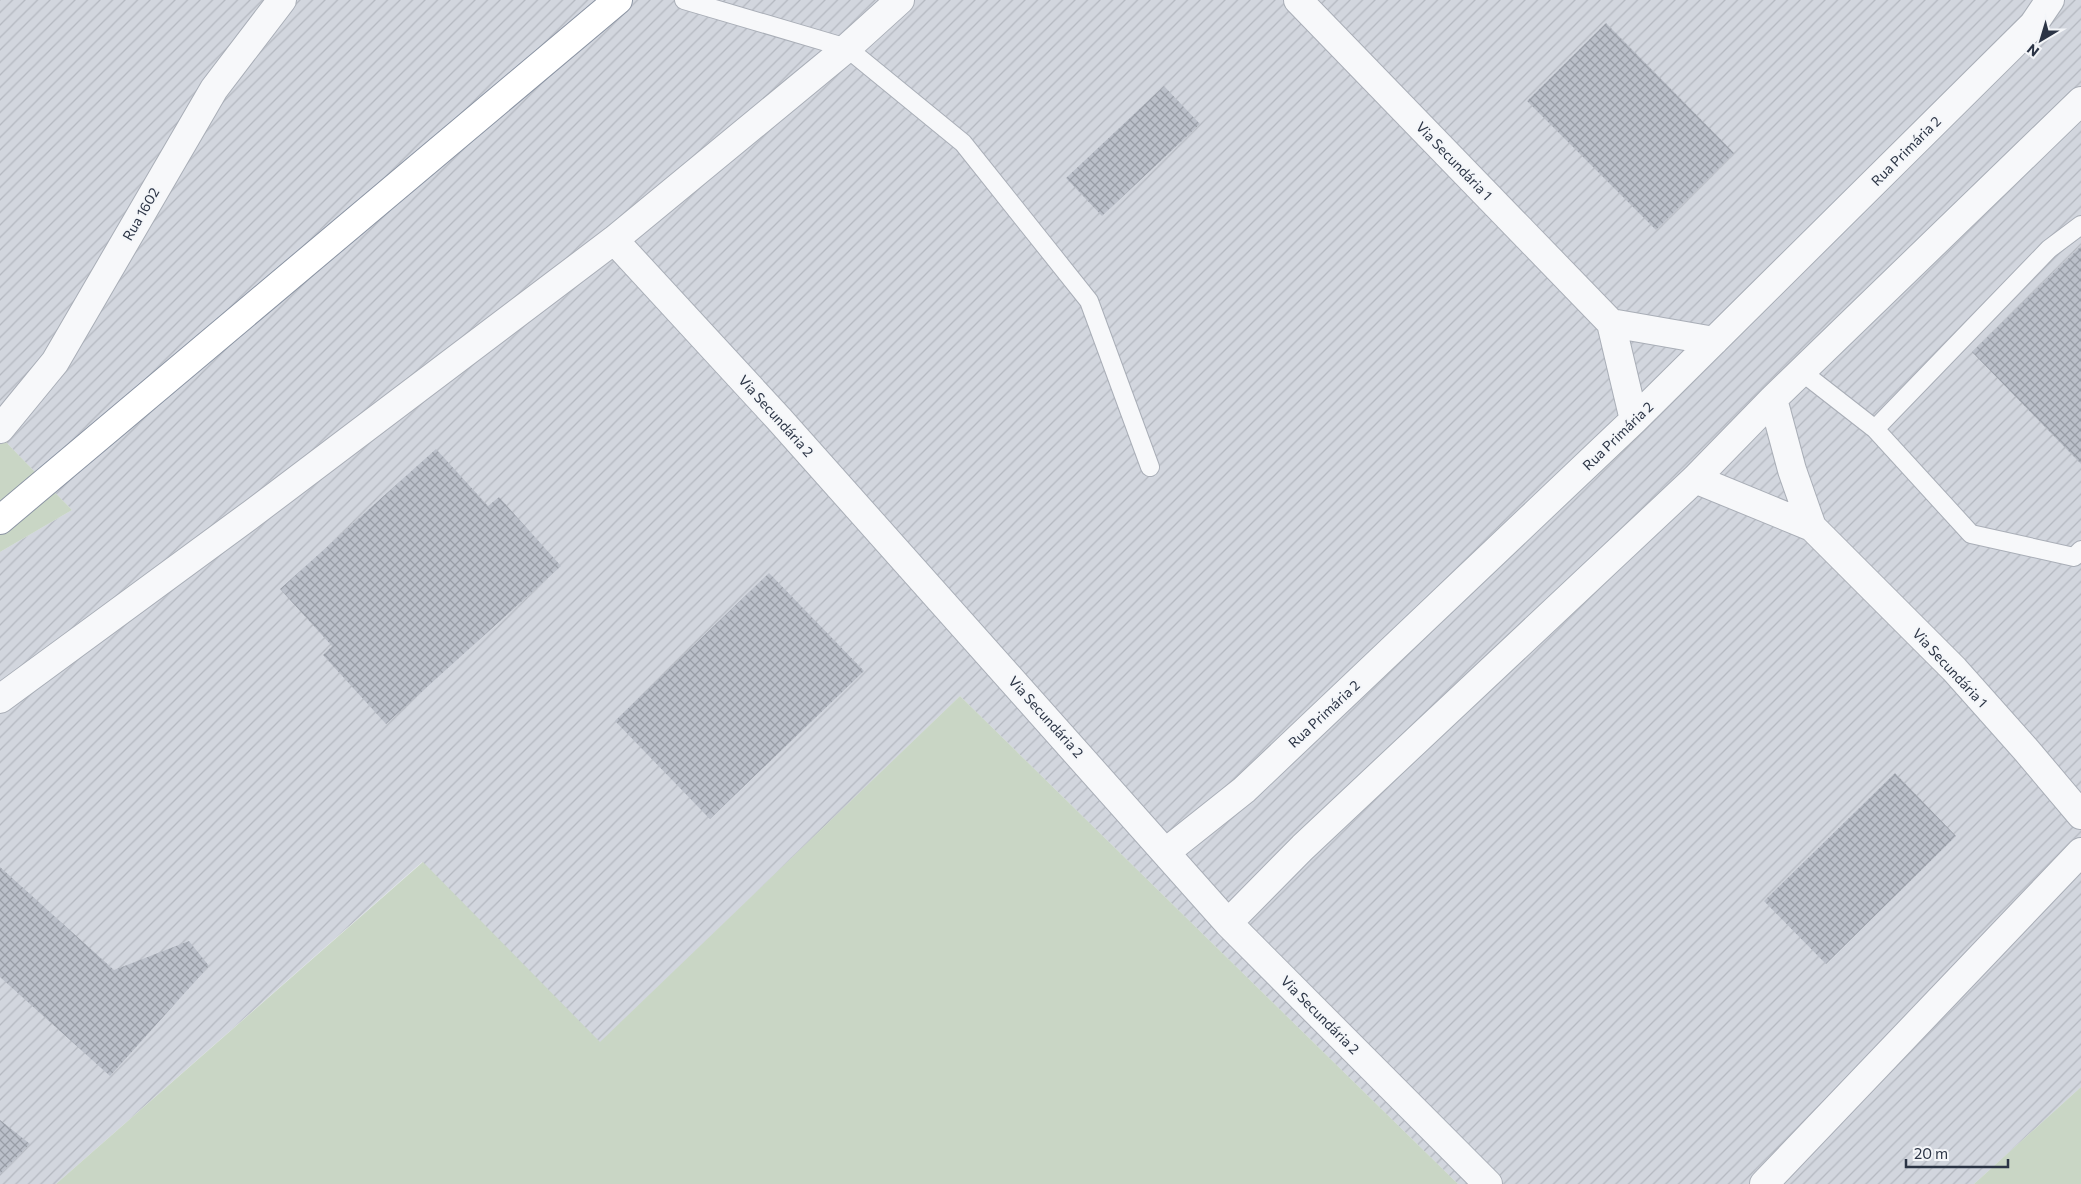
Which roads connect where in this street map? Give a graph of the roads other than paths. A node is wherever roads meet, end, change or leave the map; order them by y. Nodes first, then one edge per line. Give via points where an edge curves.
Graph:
1 (282, 0) edge
2 (618, 0) edge
3 (684, 0) edge
4 (900, 0) edge
5 (1298, 0) edge
6 (2050, 0) edge
7 (847, 48) junction
8 (2081, 101) edge
9 (2081, 224) edge
10 (614, 240) junction
11 (1611, 322) junction
12 (1714, 341) junction
13 (1802, 372) junction
14 (1773, 399) junction
15 (1634, 420) junction
16 (0, 429) edge
17 (1875, 429) junction
18 (1150, 467) dead end
19 (1696, 479) junction
20 (0, 520) edge
21 (1812, 527) junction
22 (2081, 550) edge
23 (0, 699) edge
24 (2081, 816) edge
25 (1166, 852) junction
26 (2081, 852) edge
27 (1228, 923) junction
28 (1488, 1184) edge
29 (1764, 1184) edge

1 - 16 street, Rua 1602 via 214,88 55,362
2 - 20 highway
3 - 7 lane
4 - 7 street
5 - 11 street, Via Secundária 1
6 - 12 street, Rua Primária 2 via 2033,25
7 - 10 street
7 - 18 lane via 963,143 1088,301
8 - 13 street
9 - 17 lane via 2049,249
10 - 23 street
10 - 25 street, Via Secundária 2 via 779,419
11 - 12 street
11 - 15 street
12 - 15 street, Rua Primária 2
13 - 14 street
13 - 17 lane
14 - 19 street
14 - 21 street via 1792,470
15 - 25 street, Rua Primária 2 via 1244,790
17 - 22 lane via 1971,534 2074,557
19 - 21 street
19 - 27 street via 1303,847
21 - 24 street, Via Secundária 1 via 1954,669
25 - 27 street, Via Secundária 2
26 - 29 street
27 - 28 street, Via Secundária 2

